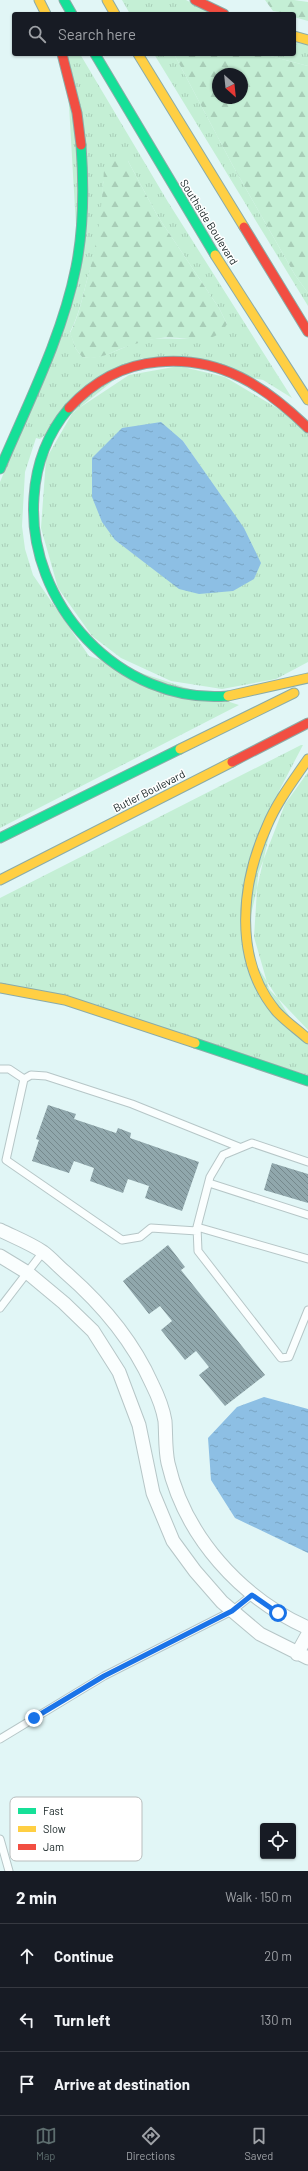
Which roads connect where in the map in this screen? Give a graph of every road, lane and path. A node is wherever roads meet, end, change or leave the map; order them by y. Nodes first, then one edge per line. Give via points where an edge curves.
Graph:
1 (39, 0) edge
2 (64, 0) edge
3 (107, 0) edge
4 (195, 0) edge
5 (45, 12) edge
6 (71, 12) edge
7 (114, 12) edge
8 (220, 12) edge
9 (296, 37) edge
10 (308, 40) edge
11 (63, 56) edge
12 (96, 56) edge
13 (139, 56) edge
14 (308, 332) edge
15 (308, 400) edge
16 (308, 428) edge
17 (0, 469) edge
18 (308, 678) edge
19 (308, 686) edge
20 (308, 723) edge
21 (308, 759) edge
22 (0, 838) edge
23 (0, 880) edge
24 (0, 988) edge
25 (308, 1039) edge
26 (0, 1069) edge
27 (24, 1079) junction
28 (308, 1080) edge
29 (239, 1147) junction
30 (3, 1160) edge
31 (308, 1162) edge
32 (209, 1183) junction
33 (308, 1216) edge
34 (197, 1229) junction
35 (0, 1230) edge
36 (43, 1252) junction
37 (0, 1256) edge
38 (308, 1259) edge
39 (28, 1273) junction
40 (0, 1308) edge
41 (308, 1310) edge
42 (252, 1595) junction
43 (232, 1611) junction
44 (308, 1628) edge
45 (308, 1634) edge
46 (302, 1656) edge
47 (0, 1738) edge
48 (0, 1838) edge
49 (9, 1871) edge

1 - 5 highway
2 - 6 highway
3 - 7 highway
4 - 8 highway
9 - 10 highway
11 - 17 highway via 74,97 81,145 81,234 74,276 62,319
12 - 15 highway, Southside Boulevard via 199,230
13 - 14 highway
16 - 18 highway via 295,414 260,387 223,370 179,360 163,360 120,370 94,385 63,414 46,440 36,472 32,507 35,542 52,594 85,640 117,666 162,687 214,696 242,695
19 - 22 highway
20 - 23 highway, Butler Boulevard
21 - 25 highway via 285,790 265,828 248,882 244,920 250,959 264,993 284,1020
24 - 28 highway via 65,1000
26 - 27 lane via 9,1069
27 - 29 lane via 31,1075 46,1076 132,1104
27 - 30 lane
29 - 31 lane via 252,1143
29 - 32 lane via 222,1155
30 - 34 lane via 122,1240 140,1237 151,1228
32 - 33 lane
32 - 34 lane
34 - 38 lane
34 - 41 lane via 198,1251 281,1358 289,1357
35 - 36 street
36 - 39 lane
36 - 42 street via 84,1289 124,1332 152,1383 164,1419 168,1463 194,1527 220,1564
37 - 39 street
39 - 40 lane
39 - 43 street via 93,1331 119,1372 139,1425 153,1493 173,1541 195,1571
42 - 43 lane
42 - 44 street via 285,1618
43 - 46 street via 260,1634
43 - 47 lane via 104,1676
45 - 46 street
48 - 49 lane

